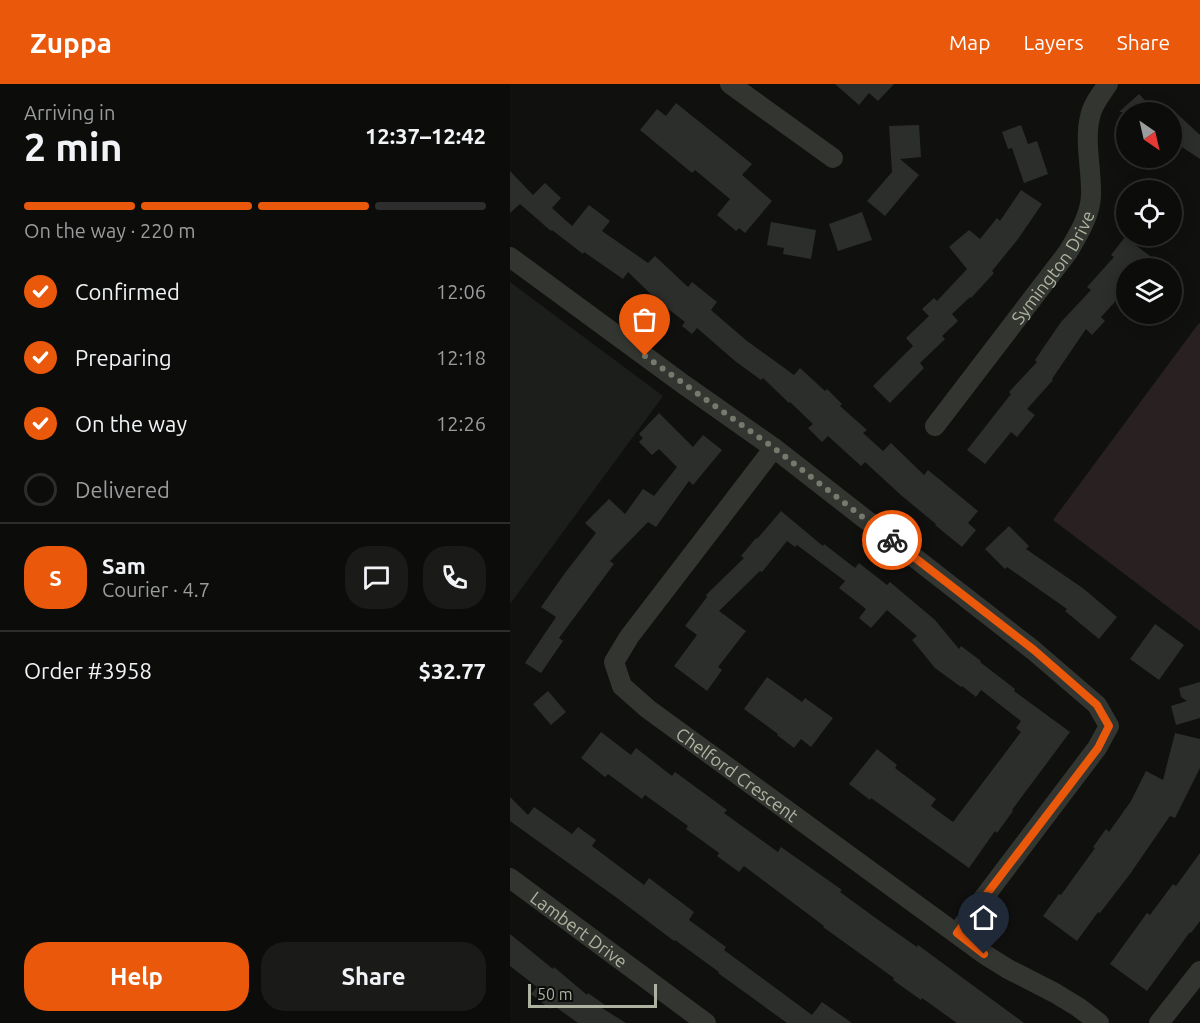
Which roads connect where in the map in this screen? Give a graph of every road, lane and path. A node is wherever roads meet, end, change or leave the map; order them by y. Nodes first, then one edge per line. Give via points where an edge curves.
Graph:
1 (730, 84) edge
2 (1108, 84) edge
3 (833, 158) dead end
4 (510, 257) edge
5 (935, 426) dead end
6 (774, 448) junction
7 (510, 878) edge
8 (957, 933) junction
9 (1200, 971) edge
10 (706, 1023) edge
11 (1099, 1023) edge
12 (1159, 1023) edge

1 - 3 street
2 - 5 street, Symington Drive via 1090,116 1091,198 1083,225 1068,252
4 - 6 street
6 - 8 street via 1034,650 1097,705 1109,726 1098,748
6 - 8 street, Chelford Crescent via 629,637 614,662 622,686 648,709
7 - 10 street, Lambert Drive
8 - 11 street, Chelford Crescent via 1008,969 1055,993
9 - 12 street

